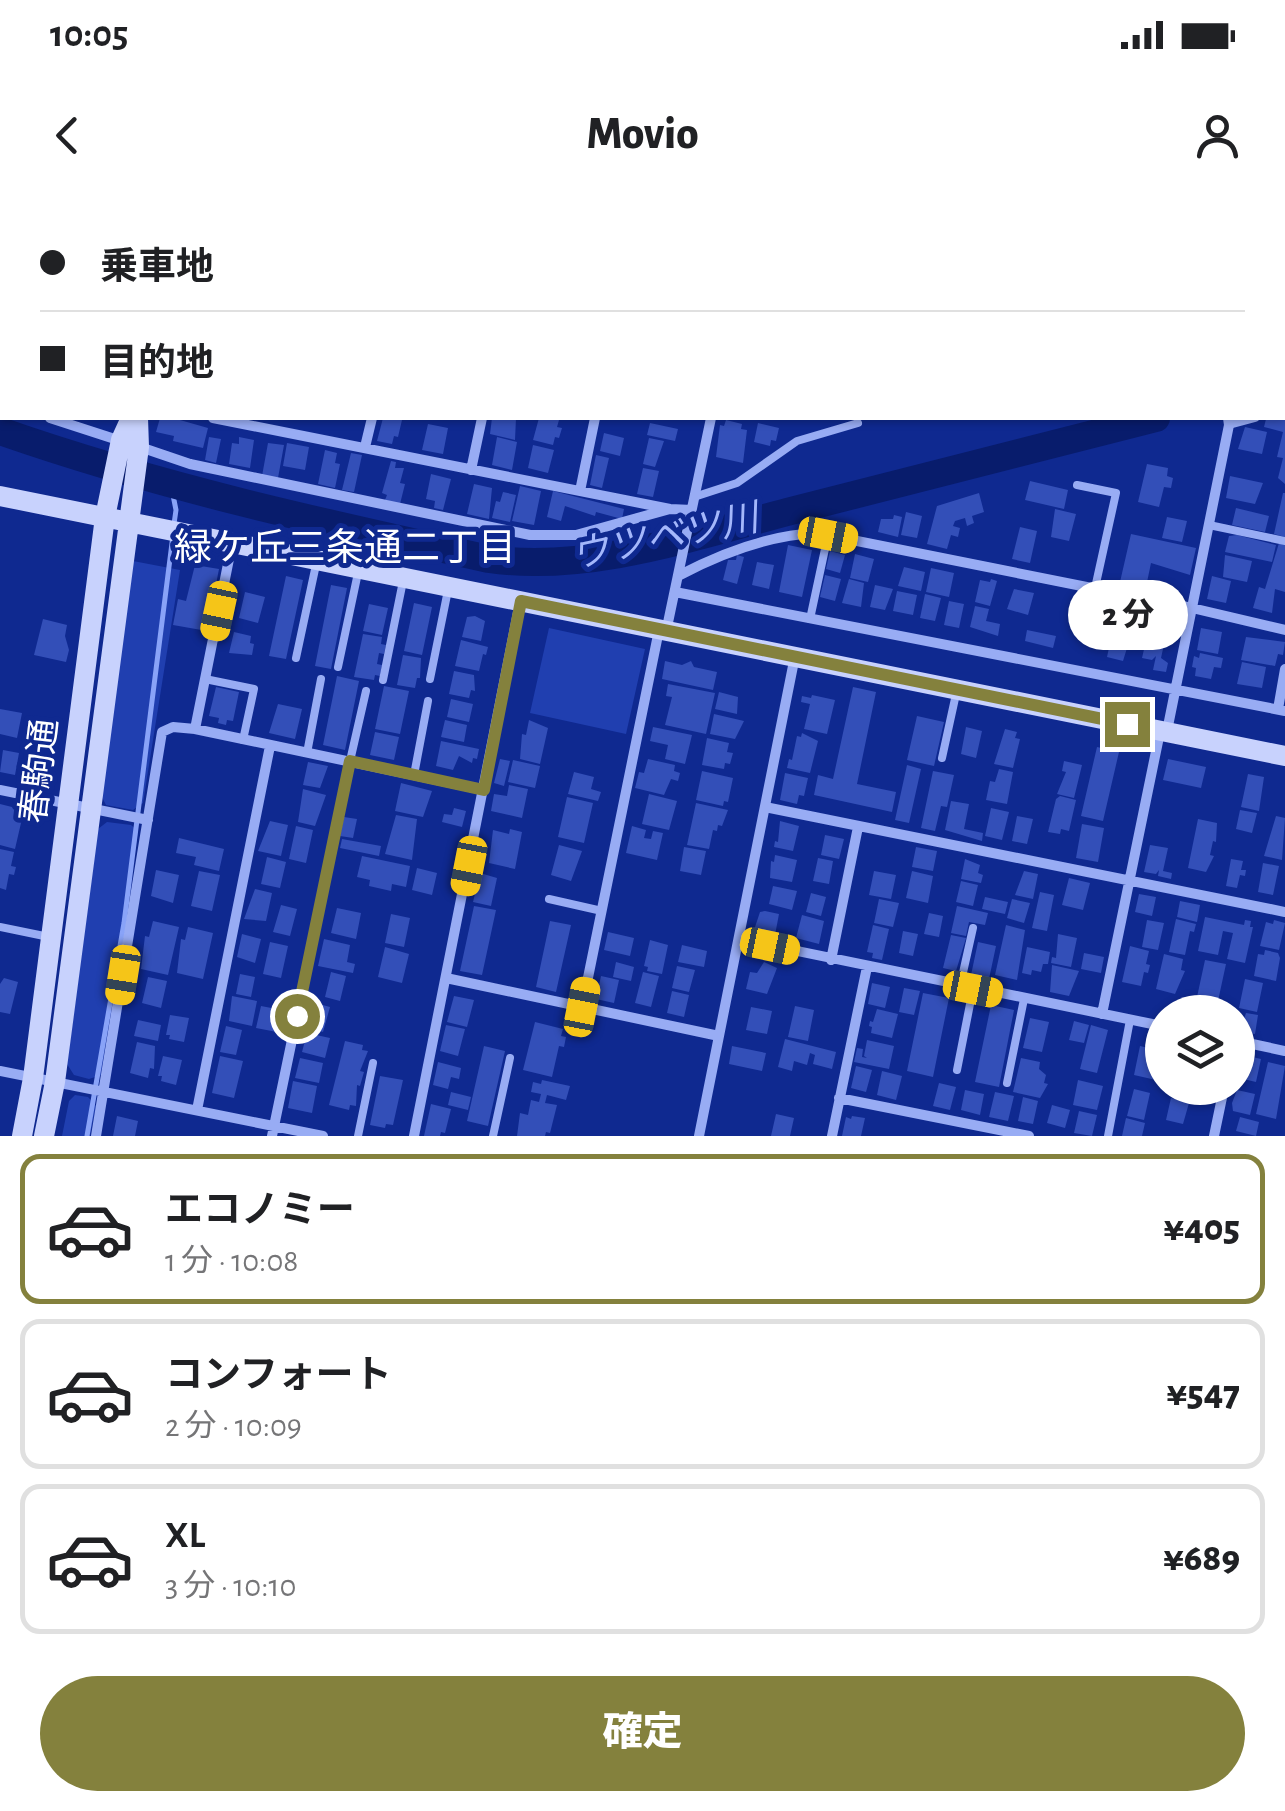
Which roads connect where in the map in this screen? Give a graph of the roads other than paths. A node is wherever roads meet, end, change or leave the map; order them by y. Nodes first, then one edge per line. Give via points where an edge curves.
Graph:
1 (55, 420) edge
2 (135, 420) edge
3 (372, 420) edge
4 (482, 420) edge
5 (595, 420) edge
6 (711, 420) edge
7 (1228, 420) edge
8 (261, 422) edge
9 (858, 423) dead end
10 (366, 446) junction
11 (129, 450) junction
12 (470, 470) junction
13 (1077, 485) dead end
14 (580, 491) junction
15 (0, 496) edge
16 (694, 497) junction
17 (118, 509) junction
18 (670, 509) junction
19 (691, 514) junction
20 (1208, 525) junction
21 (828, 535) junction
22 (1285, 542) edge
23 (232, 543) junction
24 (317, 560) junction
25 (359, 568) junction
26 (680, 575) junction
27 (404, 578) junction
28 (449, 587) junction
29 (1096, 588) junction
30 (676, 592) junction
31 (521, 601) junction
32 (1192, 608) junction
33 (810, 618) junction
34 (1285, 630) edge
35 (663, 631) junction
36 (795, 656) junction
37 (296, 658) dead end
38 (338, 667) dead end
39 (1285, 669) edge
40 (205, 679) junction
41 (321, 679) dead end
42 (430, 679) dead end
43 (383, 680) dead end
44 (957, 689) junction
45 (1175, 690) junction
46 (366, 691) dead end
47 (428, 701) dead end
48 (1281, 710) edge
49 (195, 729) junction
50 (1164, 731) junction
51 (244, 740) junction
52 (270, 746) junction
53 (307, 753) junction
54 (1285, 756) edge
55 (942, 758) dead end
56 (350, 761) junction
57 (414, 775) junction
58 (0, 790) edge
59 (484, 790) junction
60 (79, 806) junction
61 (765, 807) junction
62 (148, 820) junction
63 (858, 827) junction
64 (1128, 881) junction
65 (548, 899) dead end
66 (602, 911) junction
67 (1285, 912) edge
68 (0, 927) edge
69 (973, 928) dead end
70 (51, 937) junction
71 (739, 939) junction
72 (831, 960) junction
73 (867, 968) junction
74 (446, 978) junction
75 (960, 986) junction
76 (973, 989) junction
77 (1024, 999) junction
78 (582, 1007) junction
79 (1102, 1014) junction
80 (1130, 1020) junction
81 (1145, 1023) edge
82 (720, 1036) junction
83 (1255, 1045) edge
84 (1285, 1052) edge
85 (510, 1058) dead end
86 (373, 1064) dead end
87 (957, 1070) dead end
88 (0, 1071) edge
89 (44, 1080) junction
90 (1007, 1083) dead end
91 (104, 1091) junction
92 (839, 1098) junction
93 (1220, 1105) edge
94 (197, 1110) junction
95 (966, 1130) edge
96 (273, 1131) edge
97 (22, 1136) edge
98 (44, 1136) edge
99 (96, 1136) edge
100 (323, 1136) edge
101 (358, 1136) edge
102 (414, 1136) edge
103 (493, 1136) edge
104 (700, 1136) edge
105 (832, 1136) edge
106 (1029, 1136) edge
107 (1108, 1136) edge
108 (1214, 1136) edge

1 - 11 street
2 - 11 street, 春駒通
3 - 10 street
4 - 12 street
5 - 14 street
6 - 16 street
7 - 20 street
8 - 10 street
9 - 16 lane via 797,441 737,484
10 - 12 street
11 - 17 street, 春駒通
11 - 18 street via 530,534 576,535
12 - 14 street
13 - 29 lane via 1116,494
14 - 18 street
15 - 17 street
16 - 19 street
17 - 23 street
17 - 60 street, 春駒通
18 - 19 street
19 - 26 street
20 - 22 lane
20 - 32 street
21 - 26 street via 796,534 720,554
21 - 29 street
21 - 33 lane
23 - 24 street
23 - 40 street
24 - 25 street
24 - 37 lane
25 - 27 street
25 - 38 lane
26 - 30 street
27 - 28 street
27 - 43 lane
28 - 31 street
28 - 42 lane
29 - 32 street
30 - 33 street
30 - 35 street
31 - 35 street
31 - 59 street
32 - 34 street
32 - 45 street
33 - 45 street
35 - 36 street
35 - 66 street
36 - 44 street
36 - 61 street
39 - 48 street
40 - 49 street
40 - 51 lane via 254,690
41 - 53 lane
44 - 50 street
44 - 55 lane
45 - 48 street
45 - 50 street
46 - 56 lane
47 - 57 lane
49 - 51 street
49 - 62 street via 162,732
50 - 54 street
50 - 64 street
51 - 52 street
52 - 53 street
52 - 94 street
53 - 56 street
56 - 57 street
56 - 96 street
57 - 59 street
58 - 60 street
59 - 74 street
60 - 62 street
60 - 70 street, 春駒通
60 - 89 street, 春駒通
61 - 63 street
61 - 71 street
62 - 91 street
63 - 64 street
63 - 72 street
64 - 67 street
64 - 79 street
65 - 66 lane
66 - 78 street
68 - 70 lane
69 - 75 lane
70 - 89 street, 春駒通
71 - 72 street
71 - 82 street
72 - 73 street
73 - 75 street
73 - 92 street
74 - 78 street
74 - 102 street
75 - 76 street
76 - 77 street
76 - 87 lane
77 - 79 street
77 - 90 lane
78 - 82 street
79 - 80 street
80 - 81 street
80 - 107 lane
82 - 104 street
83 - 84 street
85 - 103 lane
86 - 101 lane
88 - 89 street
89 - 91 street
89 - 97 street, 春駒通
89 - 98 street, 春駒通
91 - 94 street
91 - 99 street
92 - 95 street
92 - 105 street
93 - 108 street
94 - 96 street
95 - 106 street
96 - 100 street

